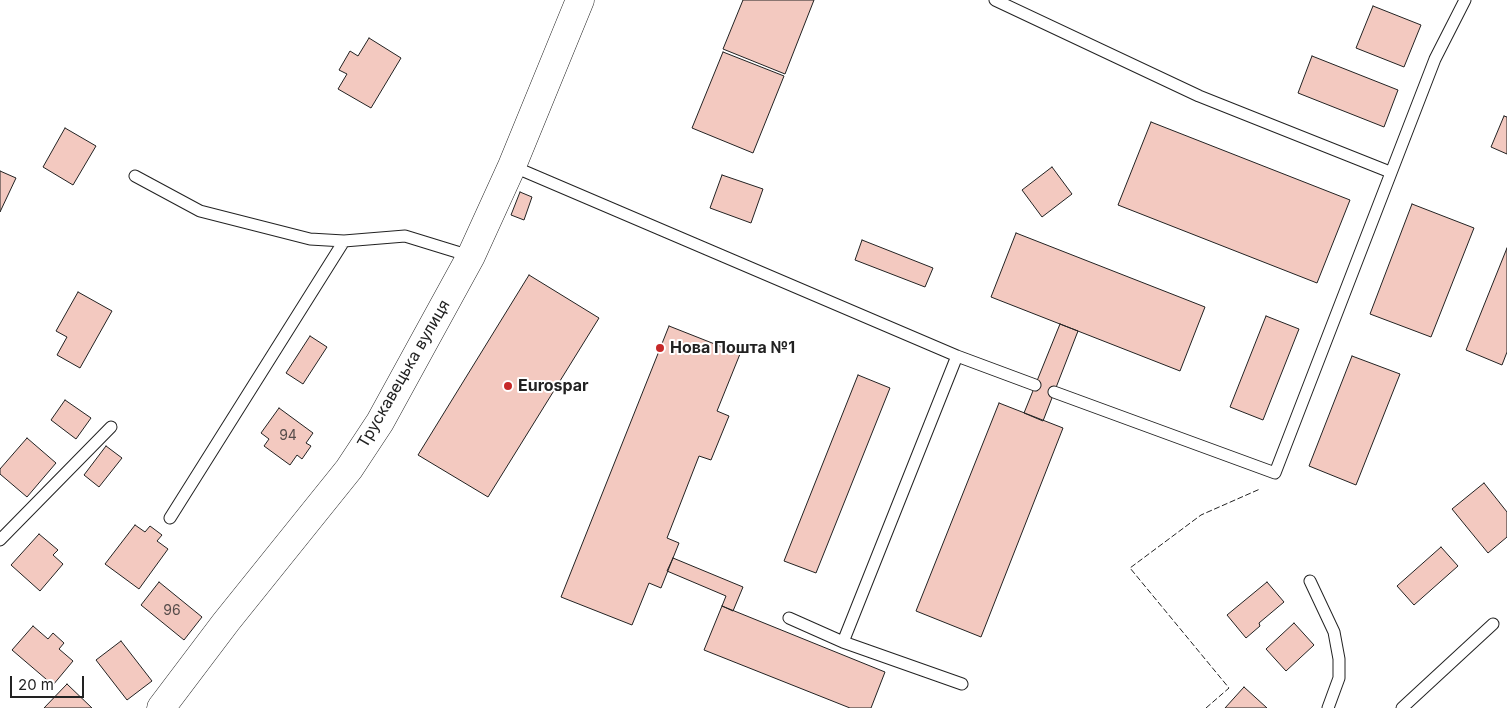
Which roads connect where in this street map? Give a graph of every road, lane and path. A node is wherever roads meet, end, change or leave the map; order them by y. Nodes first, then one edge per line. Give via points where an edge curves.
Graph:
1 (580, 0) edge
2 (995, 0) edge
3 (1465, 0) edge
4 (512, 166) junction
5 (1390, 172) junction
6 (136, 176) dead end
7 (344, 241) junction
8 (471, 256) junction
9 (957, 356) junction
10 (1035, 385) dead end
11 (1054, 392) dead end
12 (111, 427) dead end
13 (170, 518) dead end
14 (0, 540) edge
15 (1310, 581) dead end
16 (789, 618) dead end
17 (1493, 624) dead end
18 (843, 642) junction
19 (962, 684) dead end
20 (161, 708) edge
21 (1328, 708) edge
22 (1402, 708) edge

1 - 4 main road, Трускавецька вулиця
2 - 5 lane via 1199,96
3 - 5 lane via 1435,60
4 - 8 main road, Трускавецька вулиця
4 - 9 lane
5 - 11 lane via 1275,472
6 - 7 lane via 200,211 310,239
7 - 8 lane via 405,236
7 - 13 lane
8 - 20 main road, Трускавецька вулиця via 380,422 349,469
9 - 10 lane
9 - 18 lane
12 - 14 lane
15 - 21 lane via 1334,632 1339,659 1339,678
16 - 18 lane
17 - 22 lane
18 - 19 lane

